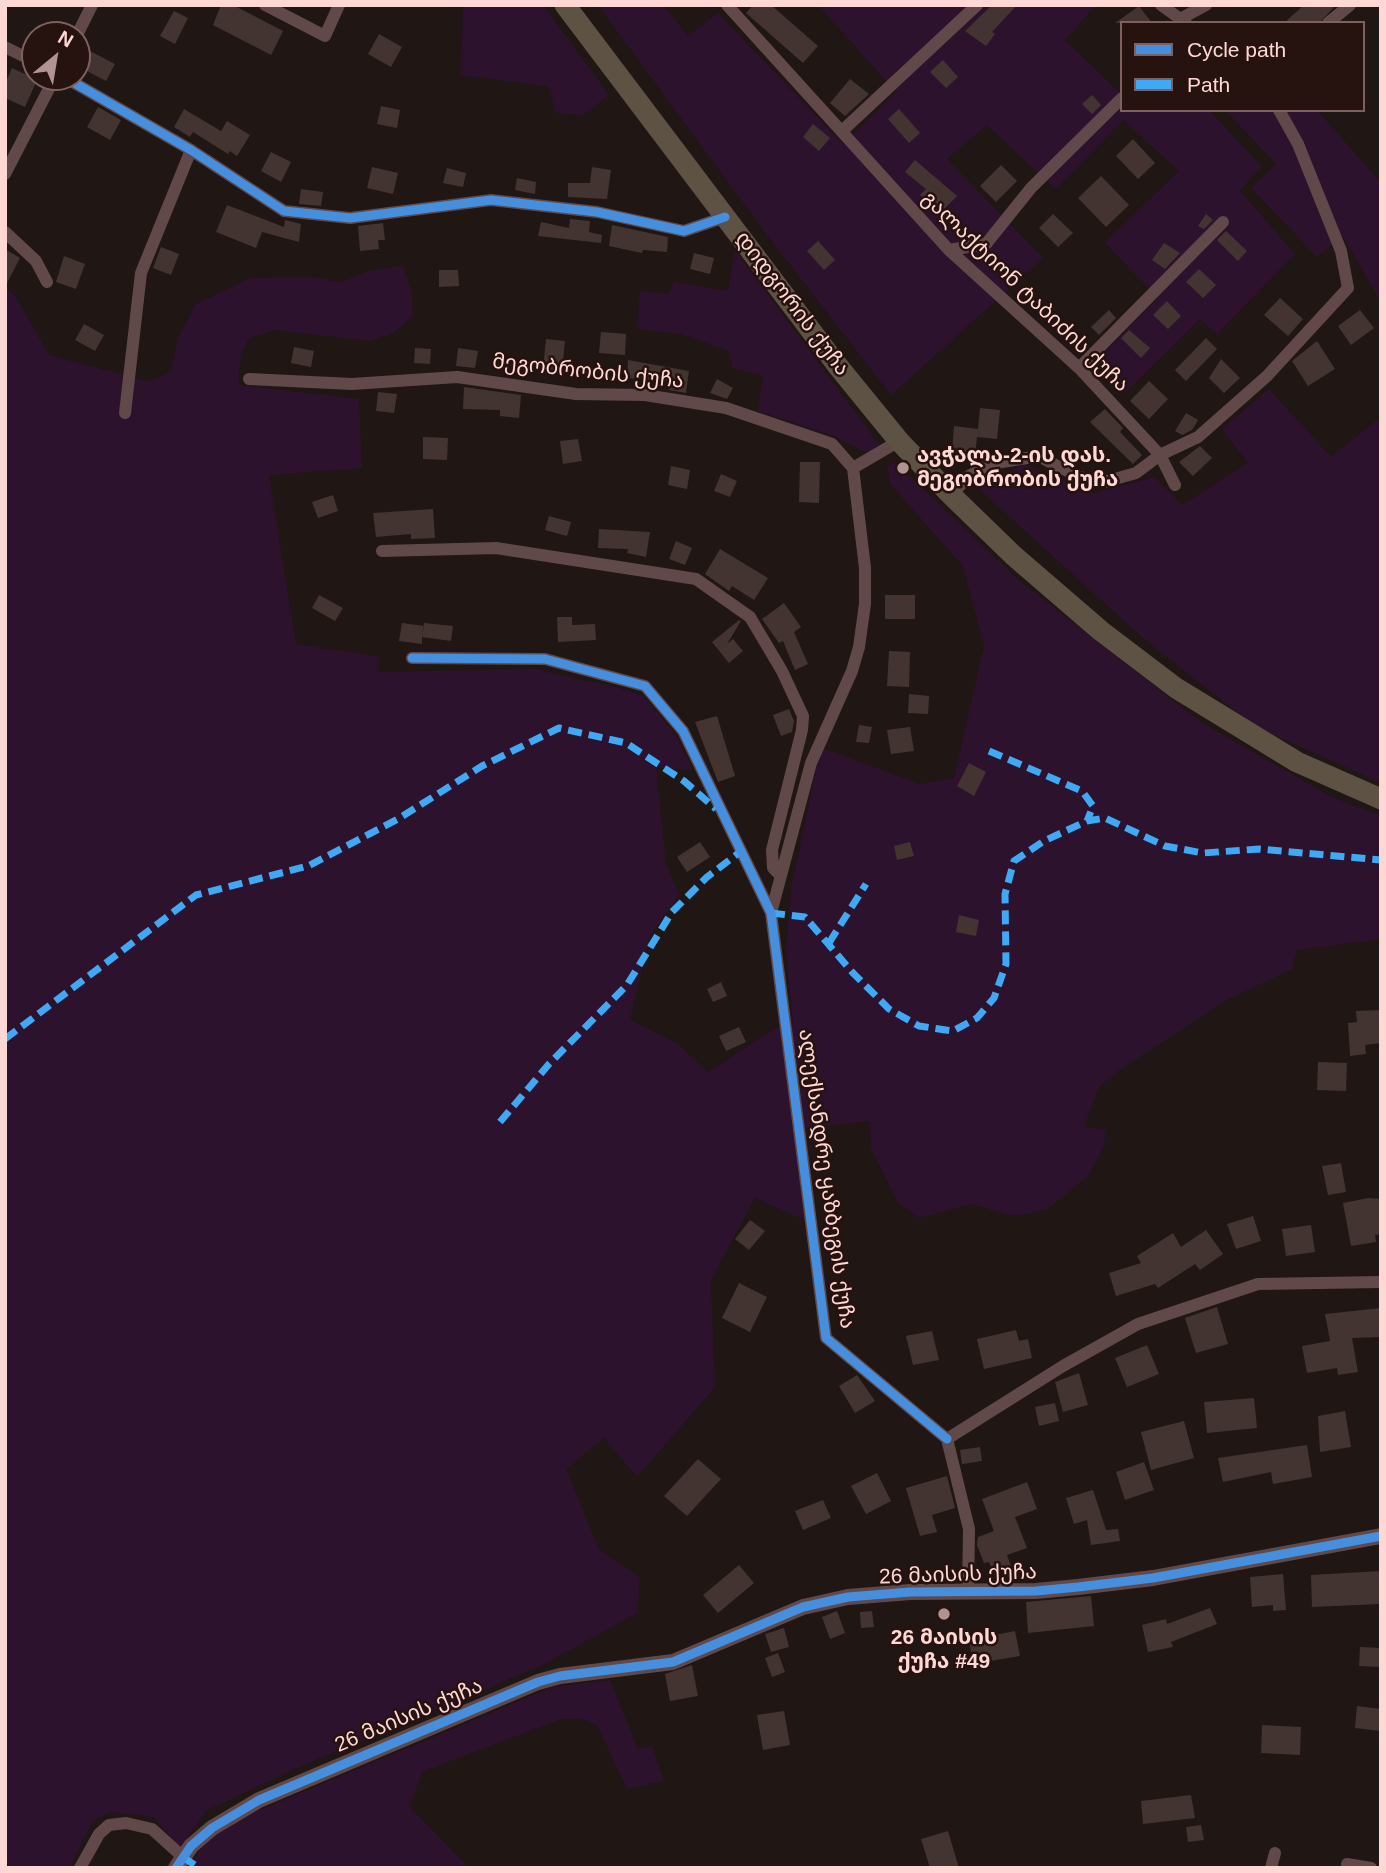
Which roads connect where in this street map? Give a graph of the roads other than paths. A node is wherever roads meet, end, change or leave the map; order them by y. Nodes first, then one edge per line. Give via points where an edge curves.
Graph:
1 (92, 5) edge
2 (265, 5) edge
3 (340, 5) edge
4 (565, 5) edge
5 (727, 5) edge
6 (977, 5) edge
7 (1161, 5) edge
8 (1206, 5) edge
9 (1350, 5) edge
10 (84, 21) edge
11 (1183, 21) edge
12 (1330, 21) edge
13 (5, 47) edge
14 (21, 55) edge
15 (48, 91) edge
16 (88, 91) edge
17 (1120, 100) edge
18 (1280, 112) edge
19 (842, 131) junction
20 (191, 150) junction
21 (5, 173) edge
22 (725, 217) junction
23 (1223, 222) dead end
24 (5, 232) edge
25 (948, 250) junction
26 (47, 282) dead end
27 (1079, 368) junction
28 (249, 379) dead end
29 (125, 413) dead end
30 (899, 441) junction
31 (1160, 455) junction
32 (853, 468) junction
33 (1175, 485) dead end
34 (951, 495) junction
35 (382, 551) dead end
36 (412, 659) dead end
37 (1381, 799) edge
38 (781, 876) junction
39 (771, 913) junction
40 (1381, 1282) edge
41 (947, 1439) junction
42 (1381, 1536) edge
43 (968, 1592) junction
44 (1275, 1853) dead end
45 (180, 1862) edge
46 (1347, 1864) dead end
47 (80, 1868) edge
48 (1271, 1868) edge
49 (1371, 1868) edge

1 - 10 street
2 - 3 street via 325,36
4 - 22 highway, დიდგორის ქუჩა
5 - 19 street, გალაქტიონ ტაბიძის ქუჩა
6 - 19 street
7 - 11 street
8 - 11 street
9 - 12 street
13 - 14 street
15 - 21 street
16 - 20 street
17 - 25 street via 1031,188 986,244
18 - 31 street via 1298,144 1340,251 1348,288 1267,376 1198,437
19 - 25 street, გალაქტიონ ტაბიძის ქუჩა
20 - 22 street via 284,211 350,218 491,200 597,212 684,231
20 - 29 street via 141,273
22 - 30 highway, დიდგორის ქუჩა
23 - 27 street
24 - 26 street via 36,261
25 - 27 street, გალაქტიონ ტაბიძის ქუჩა
27 - 31 street, გალაქტიონ ტაბიძის ქუჩა
28 - 32 street, მეგობრობის ქუჩა via 352,384 457,377 576,394 645,395 726,408 832,444
30 - 32 street
30 - 34 highway, დიდგორის ქუჩა
31 - 33 street, გალაქტიონ ტაბიძის ქუჩა
31 - 34 street via 1136,473 1104,482 1079,477 1042,458 990,464 969,476
32 - 38 street via 865,568 859,647 811,762
34 - 37 highway, დიდგორის ქუჩა via 1101,631 1177,688 1297,761
35 - 38 street via 496,548 696,579 750,617 803,716 772,850 773,869
36 - 39 street via 545,659 645,686 682,731
38 - 39 street
39 - 41 street, ალექსანდრე ყაზბეგის ქუჩა via 826,1338
40 - 41 street via 1258,1284 1138,1324
41 - 43 street via 969,1529
42 - 43 street, 26 მაისის ქუჩა via 1153,1578 1036,1591
43 - 45 street, 26 მაისის ქუჩა via 910,1592 826,1601 680,1660 538,1682 259,1800 212,1828
44 - 48 street
45 - 47 street via 152,1829 117,1824 99,1834
46 - 49 street

